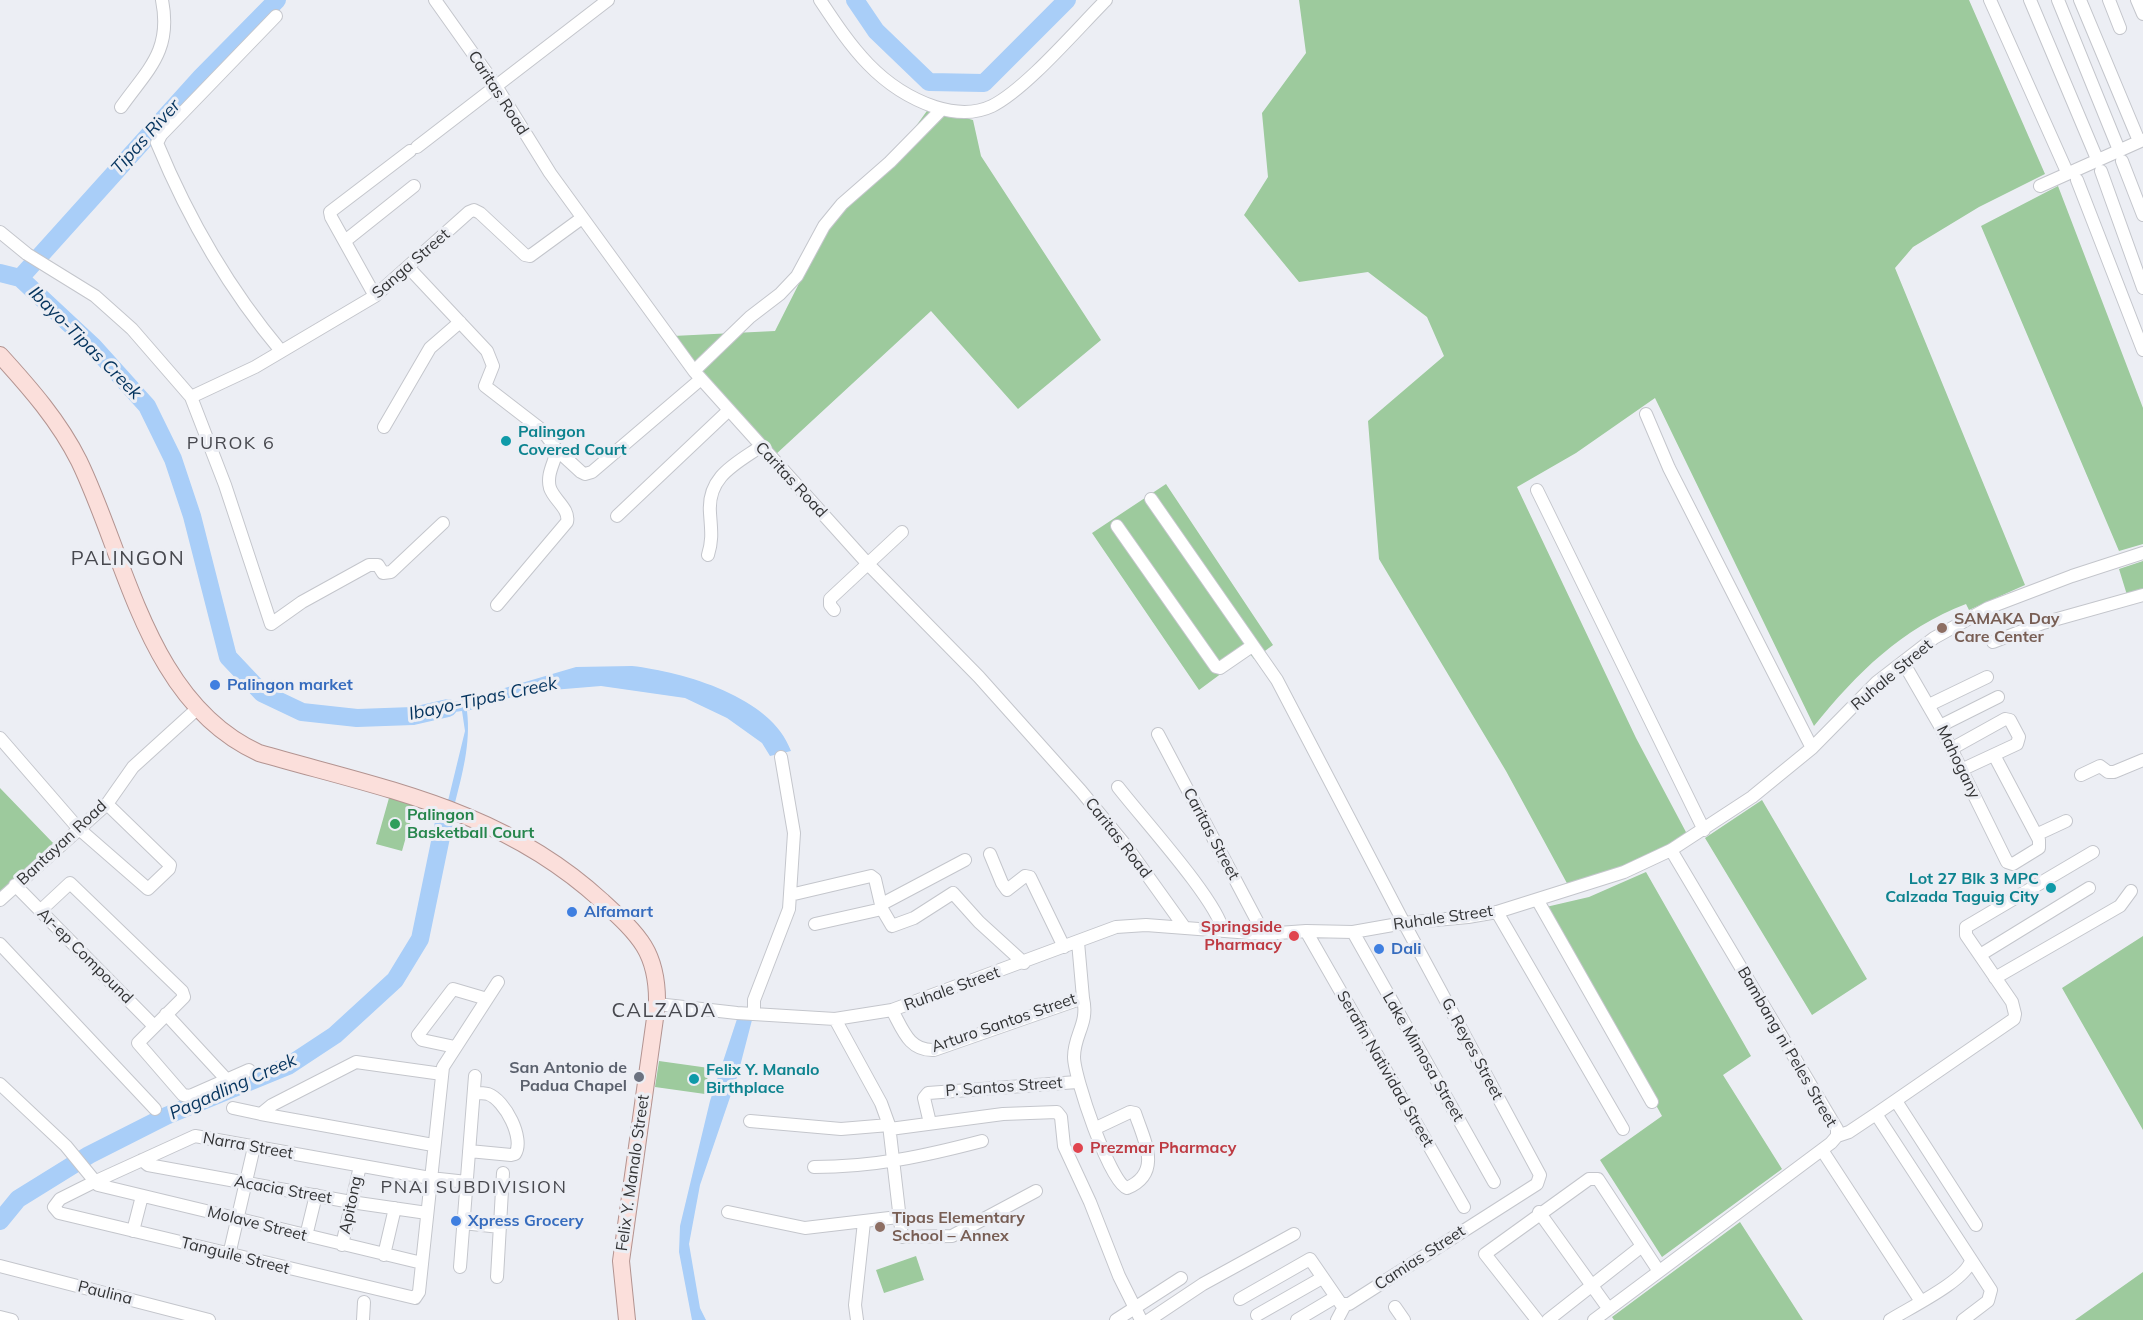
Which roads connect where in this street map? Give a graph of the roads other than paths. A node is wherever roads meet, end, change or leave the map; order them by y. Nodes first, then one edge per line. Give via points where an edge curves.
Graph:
1 (162, 0) edge
2 (435, 0) edge
3 (608, 0) edge
4 (820, 0) edge
5 (1106, 0) edge
6 (1990, 0) edge
7 (2030, 0) edge
8 (2058, 0) edge
9 (2080, 0) edge
10 (2109, 0) edge
11 (2137, 0) edge
12 (2143, 14) edge
13 (276, 16) dead end
14 (2120, 28) dead end
15 (496, 86) junction
16 (121, 107) dead end
17 (942, 109) junction
18 (2141, 141) edge
19 (2121, 155) junction
20 (2099, 165) junction
21 (2072, 176) junction
22 (414, 186) dead end
23 (2040, 186) dead end
24 (2143, 215) edge
25 (582, 218) junction
26 (0, 232) edge
27 (345, 241) junction
28 (409, 268) junction
29 (2143, 288) edge
30 (375, 296) junction
31 (460, 322) junction
32 (2143, 350) edge
33 (281, 351) junction
34 (0, 355) edge
35 (698, 375) junction
36 (191, 397) junction
37 (728, 411) junction
38 (1646, 414) dead end
39 (384, 427) dead end
40 (760, 447) junction
41 (557, 450) junction
42 (1537, 490) dead end
43 (1151, 499) dead end
44 (617, 516) dead end
45 (443, 523) dead end
46 (1117, 526) dead end
47 (902, 532) dead end
48 (2143, 553) edge
49 (708, 555) dead end
50 (867, 563) junction
51 (2143, 595) edge
52 (497, 605) dead end
53 (834, 610) dead end
54 (1993, 642) dead end
55 (1252, 646) junction
56 (1903, 662) junction
57 (1987, 677) dead end
58 (1998, 697) dead end
59 (1929, 705) junction
60 (198, 708) junction
61 (1940, 726) junction
62 (1158, 734) dead end
63 (0, 738) edge
64 (1812, 748) junction
65 (1951, 749) junction
66 (1995, 755) junction
67 (781, 757) dead end
68 (2143, 760) edge
69 (1961, 770) junction
70 (2081, 775) dead end
71 (1118, 787) dead end
72 (107, 804) junction
73 (2066, 821) dead end
74 (78, 828) junction
75 (1704, 830) junction
76 (2038, 834) junction
77 (1671, 850) junction
78 (2092, 852) dead end
79 (990, 854) dead end
80 (965, 860) dead end
81 (15, 885) junction
82 (2089, 888) dead end
83 (2131, 891) dead end
84 (790, 895) junction
85 (0, 900) edge
86 (1538, 901) junction
87 (882, 906) junction
88 (40, 911) junction
89 (1497, 912) junction
90 (1404, 923) junction
91 (815, 924) dead end
92 (1185, 928) junction
93 (1223, 931) junction
94 (1306, 931) junction
95 (1353, 932) junction
96 (1264, 934) junction
97 (1078, 942) junction
98 (0, 944) edge
99 (1064, 947) junction
100 (1980, 955) junction
101 (1024, 963) junction
102 (1995, 978) junction
103 (498, 982) dead end
104 (1083, 998) junction
105 (487, 999) junction
106 (657, 1004) junction
107 (892, 1010) junction
108 (166, 1014) junction
109 (753, 1014) junction
110 (836, 1019) junction
111 (154, 1026) junction
112 (455, 1047) junction
113 (249, 1070) dead end
114 (442, 1074) junction
115 (476, 1076) dead end
116 (227, 1080) junction
117 (1077, 1082) junction
118 (0, 1084) edge
119 (474, 1093) junction
120 (1896, 1101) junction
121 (1652, 1102) dead end
122 (233, 1108) dead end
123 (155, 1109) dead end
124 (261, 1114) junction
125 (1876, 1114) junction
126 (750, 1121) dead end
127 (930, 1123) junction
128 (889, 1127) junction
129 (1096, 1128) junction
130 (1623, 1129) dead end
131 (1837, 1136) junction
132 (982, 1141) dead end
133 (433, 1145) junction
134 (254, 1147) junction
135 (1822, 1150) junction
136 (469, 1151) junction
137 (142, 1160) junction
138 (893, 1161) junction
139 (360, 1166) junction
140 (814, 1167) dead end
141 (503, 1173) dead end
142 (1540, 1175) joint
143 (430, 1178) junction
144 (94, 1182) junction
145 (467, 1182) junction
146 (1494, 1182) dead end
147 (246, 1183) junction
148 (1036, 1191) dead end
149 (316, 1195) junction
150 (142, 1196) junction
151 (351, 1202) junction
152 (1464, 1207) dead end
153 (395, 1208) junction
154 (729, 1212) dead end
155 (1539, 1212) junction
156 (59, 1213) joint
157 (427, 1213) junction
158 (898, 1217) junction
159 (238, 1219) junction
160 (864, 1222) junction
161 (464, 1223) junction
162 (1976, 1225) dead end
163 (500, 1227) junction
164 (133, 1231) junction
165 (1294, 1234) dead end
166 (306, 1236) junction
167 (342, 1245) junction
168 (1642, 1246) junction
169 (229, 1255) junction
170 (384, 1255) junction
171 (1971, 1260) junction
172 (422, 1263) junction
173 (0, 1266) edge
174 (460, 1267) dead end
175 (1658, 1270) junction
176 (497, 1277) dead end
177 (1181, 1278) dead end
178 (1322, 1278) junction
179 (1592, 1285) junction
180 (1240, 1299) dead end
181 (1920, 1300) junction
182 (1340, 1301) junction
183 (364, 1302) dead end
184 (1395, 1307) dead end
185 (1608, 1308) junction
186 (1138, 1315) edge
187 (1257, 1315) dead end
188 (0, 1317) edge
189 (12, 1320) edge
190 (209, 1320) edge
191 (363, 1320) edge
192 (627, 1320) edge
193 (857, 1320) edge
194 (1116, 1320) edge
195 (1149, 1320) edge
196 (1297, 1320) edge
197 (1337, 1320) edge
198 (1404, 1320) edge
199 (1537, 1320) edge
200 (1548, 1320) edge
201 (1594, 1320) edge
202 (1890, 1320) edge
203 (1963, 1320) edge

1 - 16 street via 165,35 161,50
2 - 15 street, Caritas Road
3 - 15 street
4 - 17 street via 852,49 880,77 903,94
5 - 17 street via 1007,97 978,112
6 - 21 street
7 - 20 street
8 - 19 street
9 - 18 street
10 - 14 street
11 - 12 street
13 - 33 street via 160,135 157,143 196,226 231,287
15 - 25 street, Caritas Road
15 - 27 street via 330,212
17 - 35 street via 842,204 824,226 797,276 750,317
18 - 19 street
19 - 20 street
19 - 24 street
20 - 21 street
20 - 29 street
21 - 23 street
21 - 32 street
22 - 27 street
25 - 28 street, Sanga Street via 530,256 474,210
25 - 35 street, Caritas Road
26 - 36 street via 27,254 95,296 132,329
27 - 30 street
28 - 30 street, Sanga Street
28 - 31 street
30 - 33 street, Sanga Street
31 - 39 street via 430,348
31 - 41 street via 492,360 485,386 542,430
33 - 36 street, Sanga Street
34 - 60 main road, Felix Y. Manalo Street via 42,402 79,460 157,649 172,676
35 - 37 street, Caritas Road
35 - 41 street via 592,472 581,472
36 - 45 street via 272,624 302,602 369,565 378,565 383,573 391,572
37 - 40 street, Caritas Road
37 - 44 street
38 - 64 street via 1669,468
40 - 49 street via 718,478 709,503 713,540
40 - 50 street, Caritas Road
41 - 52 street via 549,481 554,496 567,512 567,522
42 - 75 street
43 - 55 street, G. Reyes Street
46 - 55 street via 1216,667
47 - 50 street
48 - 56 street, Ruhale Street via 1988,608 1942,633
50 - 53 street via 830,599
50 - 92 street, Caritas Road via 979,677 1081,791
51 - 54 street
55 - 90 street, G. Reyes Street via 1277,680
56 - 59 street, Mahogany
56 - 64 street, Ruhale Street via 1871,688
57 - 59 street
58 - 61 street
59 - 61 street, Mahogany
60 - 72 street, Bantayan Road via 133,767
60 - 106 main road, Felix Y. Manalo Street via 242,745 259,753 446,807 501,831 549,859 608,906 646,948 656,971
61 - 65 street, Mahogany
62 - 96 street, Caritas Street
63 - 74 street
64 - 75 street, Ruhale Street
65 - 66 street via 2008,718 2019,740
65 - 69 street, Mahogany
66 - 69 street
66 - 76 street
67 - 84 street via 794,833
68 - 70 street via 2114,772 2100,765
69 - 76 street, Mahogany via 2010,864 2039,848
71 - 93 street via 1207,900
72 - 74 street, Bantayan Road
72 - 74 street via 167,860 169,869 151,887 143,887
73 - 76 street
74 - 81 street, Bantayan Road
75 - 77 street, Ruhale Street
77 - 86 street, Ruhale Street via 1624,872
77 - 131 street, Bambang ni Peles Street via 1837,1129
78 - 100 street via 1966,927 1966,935
79 - 99 street via 1007,890 1029,877
80 - 87 street
81 - 85 street, Bantayan Road
81 - 88 street, Ar-ep Compound
82 - 100 street
83 - 102 street via 2120,906
84 - 87 street via 868,875 875,879
84 - 109 street via 789,909 754,1000
86 - 89 street, Ruhale Street
86 - 121 street
87 - 91 street
87 - 101 street via 889,924 896,926 953,893
88 - 108 street via 67,884 73,885 182,991 184,997
88 - 111 street, Ar-ep Compound
89 - 90 street, Ruhale Street
89 - 130 street
90 - 95 street, Ruhale Street
90 - 142 street, G. Reyes Street
92 - 93 street, Ruhale Street
92 - 97 street, Ruhale Street via 1116,927
93 - 96 street, Ruhale Street
94 - 95 street, Ruhale Street
94 - 96 street, Ruhale Street
94 - 152 street, Serafin Natividad Street
95 - 146 street, Lake Mimosa Street
97 - 99 street, Ruhale Street
97 - 104 street, Arturo Santos Street
98 - 123 street
99 - 101 street, Ruhale Street
100 - 102 street
101 - 107 street, Ruhale Street
102 - 120 street via 2015,1008 2014,1019
103 - 105 street
104 - 107 street, Arturo Santos Street via 923,1051 914,1046
104 - 117 street via 1086,1017 1074,1055
105 - 112 street
105 - 112 street via 453,989 418,1035 422,1040
106 - 109 street, Ruhale Street
106 - 192 main road, Felix Y. Manalo Street via 621,1261
107 - 110 street, Ruhale Street
108 - 111 street
108 - 116 street
109 - 110 street, Ruhale Street
110 - 128 street
111 - 116 street via 138,1043 183,1095 190,1096
112 - 114 street
113 - 116 street
114 - 124 street via 356,1062
114 - 133 street
115 - 119 street
117 - 127 street, P. Santos Street via 928,1093 924,1098
117 - 129 street
118 - 144 street
119 - 136 street
119 - 136 street via 494,1097 515,1124 518,1149 511,1155
120 - 125 street
120 - 162 street
122 - 124 street
124 - 133 street
125 - 131 street
125 - 171 street
126 - 128 street via 841,1129
127 - 128 street
127 - 186 street via 1003,1114 1059,1114 1064,1146
128 - 138 street
129 - 129 street via 1135,1113 1150,1162 1146,1173 1132,1186 1119,1184
131 - 135 street, Bambang ni Peles Street
132 - 138 street
133 - 143 street
134 - 137 street, Narra Street via 195,1136
134 - 139 street, Narra Street
134 - 147 street
135 - 175 street, Bambang ni Peles Street
135 - 181 street
136 - 145 street
137 - 144 street, Narra Street
137 - 147 street, Acacia Street via 148,1165
138 - 140 street
138 - 158 street
139 - 143 street, Narra Street
139 - 151 street, Apitong
141 - 163 street
142 - 182 street, Camias Street via 1536,1184
143 - 145 street, Narra Street
143 - 157 street
144 - 150 street, Molave Street
144 - 156 street, Narra Street via 60,1199 54,1207
145 - 161 street
147 - 149 street, Acacia Street
147 - 159 street
148 - 158 street via 949,1237 902,1237
149 - 151 street, Acacia Street
149 - 166 street
150 - 159 street, Molave Street
150 - 164 street
151 - 153 street, Acacia Street
151 - 167 street, Apitong
153 - 157 street, Acacia Street
153 - 170 street
154 - 160 street via 805,1228
155 - 168 street via 1589,1179 1598,1179
155 - 179 street
155 - 199 street via 1485,1254
156 - 164 street, Tanguile Street
157 - 172 street
158 - 160 street
159 - 166 street, Molave Street
159 - 169 street
160 - 193 street via 855,1305
161 - 163 street
161 - 174 street
163 - 176 street
164 - 169 street, Tanguile Street
165 - 195 street via 1203,1284
166 - 167 street, Molave Street
167 - 170 street, Molave Street
168 - 175 street
168 - 179 street
169 - 172 street, Tanguile Street via 412,1299 418,1297
170 - 172 street, Molave Street
171 - 181 street via 1965,1273
171 - 203 street via 1992,1294
173 - 190 street, Paulina
175 - 185 street, Bambang ni Peles Street
177 - 186 street
178 - 180 street via 1310,1259
178 - 182 street
178 - 187 street
179 - 185 street
179 - 200 street
181 - 202 street
182 - 196 street, Camias Street
182 - 197 street
183 - 191 street
184 - 198 street
185 - 201 street, Bambang ni Peles Street
186 - 194 street
188 - 189 street

